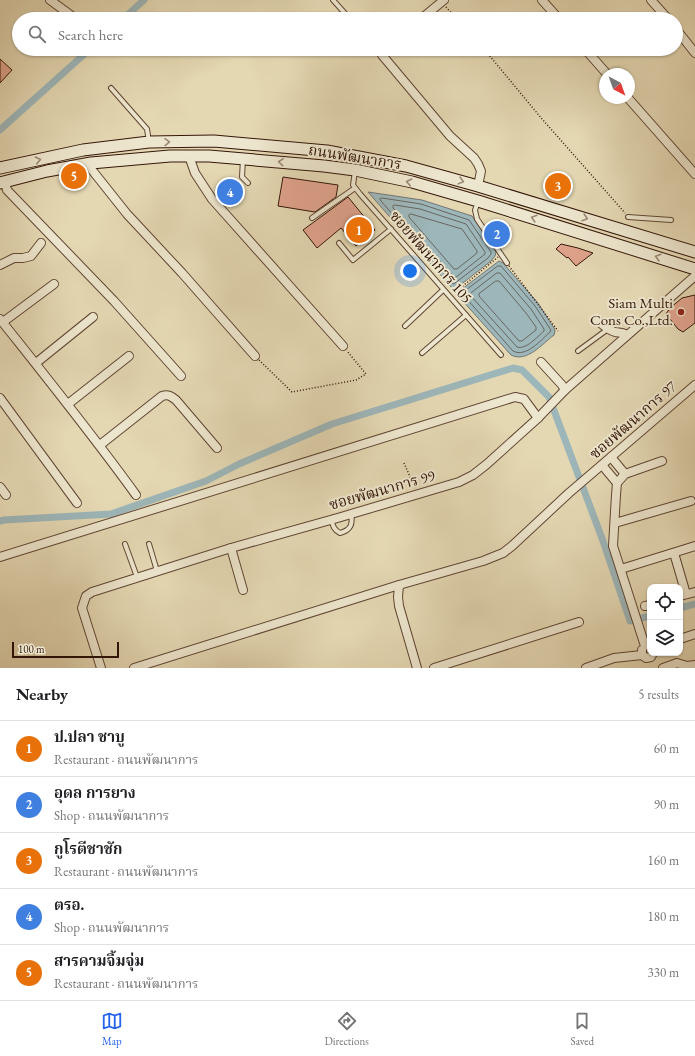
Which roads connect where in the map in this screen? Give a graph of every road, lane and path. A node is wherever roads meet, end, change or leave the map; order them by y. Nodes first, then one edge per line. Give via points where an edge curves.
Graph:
1 (50, 0) edge
2 (334, 0) edge
3 (542, 0) edge
4 (651, 0) edge
5 (443, 1) edge
6 (66, 12) edge
7 (344, 12) edge
8 (430, 12) edge
9 (452, 12) edge
10 (553, 12) edge
11 (662, 12) edge
12 (683, 38) edge
13 (695, 53) edge
14 (386, 56) edge
15 (490, 56) edge
16 (591, 56) edge
17 (602, 68) edge
18 (111, 88) dead end
19 (633, 104) edge
20 (149, 142) junction
21 (189, 156) junction
22 (243, 159) junction
23 (91, 164) junction
24 (0, 168) edge
25 (355, 170) junction
26 (695, 174) edge
27 (2, 183) edge
28 (248, 183) dead end
29 (478, 186) junction
30 (356, 188) junction
31 (478, 201) junction
32 (628, 217) joint
33 (312, 218) dead end
34 (671, 220) dead end
35 (391, 229) junction
36 (41, 242) dead end
37 (339, 244) dead end
38 (695, 252) edge
39 (500, 254) junction
40 (507, 263) joint
41 (0, 265) edge
42 (695, 269) edge
43 (695, 276) edge
44 (54, 284) dead end
45 (443, 290) junction
46 (458, 290) dead end
47 (466, 315) junction
48 (94, 316) dead end
49 (1, 321) edge
50 (598, 321) dead end
51 (405, 326) dead end
52 (608, 329) junction
53 (558, 331) dead end
54 (627, 335) junction
55 (343, 346) joint
56 (578, 351) dead end
57 (422, 352) dead end
58 (501, 355) dead end
59 (129, 356) dead end
60 (255, 356) joint
61 (541, 362) dead end
62 (36, 363) junction
63 (181, 376) dead end
64 (695, 384) edge
65 (565, 390) junction
66 (0, 398) edge
67 (68, 404) junction
68 (538, 418) junction
69 (100, 445) junction
70 (218, 448) dead end
71 (611, 457) junction
72 (662, 461) dead end
73 (404, 463) dead end
74 (602, 465) junction
75 (626, 474) junction
76 (617, 482) junction
77 (0, 487) edge
78 (136, 494) dead end
79 (417, 494) junction
80 (6, 496) dead end
81 (691, 500) dead end
82 (77, 503) dead end
83 (351, 514) junction
84 (331, 519) junction
85 (615, 523) junction
86 (125, 544) dead end
87 (149, 544) dead end
88 (695, 546) edge
89 (232, 548) junction
90 (674, 553) junction
91 (0, 557) edge
92 (621, 569) junction
93 (157, 571) junction
94 (137, 577) junction
95 (681, 584) edge
96 (399, 585) junction
97 (243, 590) dead end
98 (695, 592) edge
99 (683, 595) edge
100 (579, 622) dead end
101 (695, 634) edge
102 (683, 639) edge
103 (646, 644) edge
104 (642, 655) junction
105 (651, 656) edge
106 (695, 665) edge
107 (101, 668) edge
108 (134, 668) edge
109 (417, 668) edge
110 (434, 668) edge
111 (586, 668) edge
112 (663, 668) edge

1 - 6 street
2 - 7 lane
3 - 10 street
4 - 11 street
5 - 8 street
5 - 9 path
12 - 13 street
14 - 29 street via 450,136 474,158 482,171
15 - 32 path
16 - 17 street
18 - 20 lane via 147,129
19 - 26 street
24 -> 20 main road, ถนนพัฒนาการ via 83,150
20 -> 29 main road, ถนนพัฒนาการ via 214,141 327,151 406,166
21 - 22 main road, ถนนพัฒนาการ
21 - 23 main road, ถนนพัฒนาการ
21 - 55 street via 195,173 212,199
25 -> 22 main road, ถนนพัฒนาการ
22 - 28 lane via 242,176
23 - 27 main road, ถนนพัฒนาการ via 47,171
23 - 60 street via 92,170 127,214
25 - 30 lane via 353,185
31 -> 25 main road, ถนนพัฒนาการ via 412,182
27 - 63 street
29 -> 38 main road, ถนนพัฒนาการ
30 - 33 lane
30 - 35 lane, ซอยพัฒนาการ 105
31 - 39 lane via 477,219
42 -> 31 main road, ถนนพัฒนาการ
32 - 34 lane
35 - 37 lane via 353,260
35 - 45 lane, ซอยพัฒนาการ 105
36 - 41 street via 31,256 14,258
39 - 40 lane
39 - 46 path
40 - 53 path
43 - 54 street, ซอยพัฒนาการ 99
44 - 49 street
45 - 47 lane, ซอยพัฒนาการ 105
45 - 51 lane
47 - 57 lane
47 - 58 lane, ซอยพัฒนาการ 105
48 - 62 street
49 - 62 street
50 - 52 street
52 - 54 street
52 - 56 lane
54 - 65 street, ซอยพัฒนาการ 99
55 - 60 path via 366,374 356,380 292,392
59 - 67 street
61 - 65 street
62 - 67 street
64 - 71 street, ซอยพัฒนาการ 97
65 - 68 street, ซอยพัฒนาการ 99
66 - 82 street
67 - 69 street
68 - 79 street, ซอยพัฒนาการ 99 via 473,475 459,482
68 - 91 street via 524,399 515,397
69 - 70 street via 166,395 176,400
69 - 78 street
71 - 74 street, ซอยพัฒนาการ 97
71 - 75 street
72 - 75 street
73 - 79 path
74 - 76 street
74 - 96 street, ซอยพัฒนาการ 97 via 503,553
75 - 76 street
76 - 85 street
77 - 80 street
79 - 83 street, ซอยพัฒนาการ 99
81 - 85 street
83 - 84 street, ซอยพัฒนาการ 99
83 - 84 lane via 353,522 346,532 336,531
84 - 89 street, ซอยพัฒนาการ 99
85 - 92 street via 613,546
86 - 94 lane
87 - 93 lane
88 - 90 street
89 - 93 street, ซอยพัฒนาการ 99
89 - 97 street
90 - 92 street
90 - 95 street
92 - 103 street
93 - 94 street, ซอยพัฒนาการ 99
94 - 107 street, ซอยพัฒนาการ 99 via 86,596 82,608
96 - 108 street, ซอยพัฒนาการ 97
96 - 109 street via 399,606
98 - 99 street
100 - 110 street
101 - 102 street
103 - 104 street
104 - 105 street via 648,658
104 - 111 street via 614,658
106 - 112 street via 676,663

